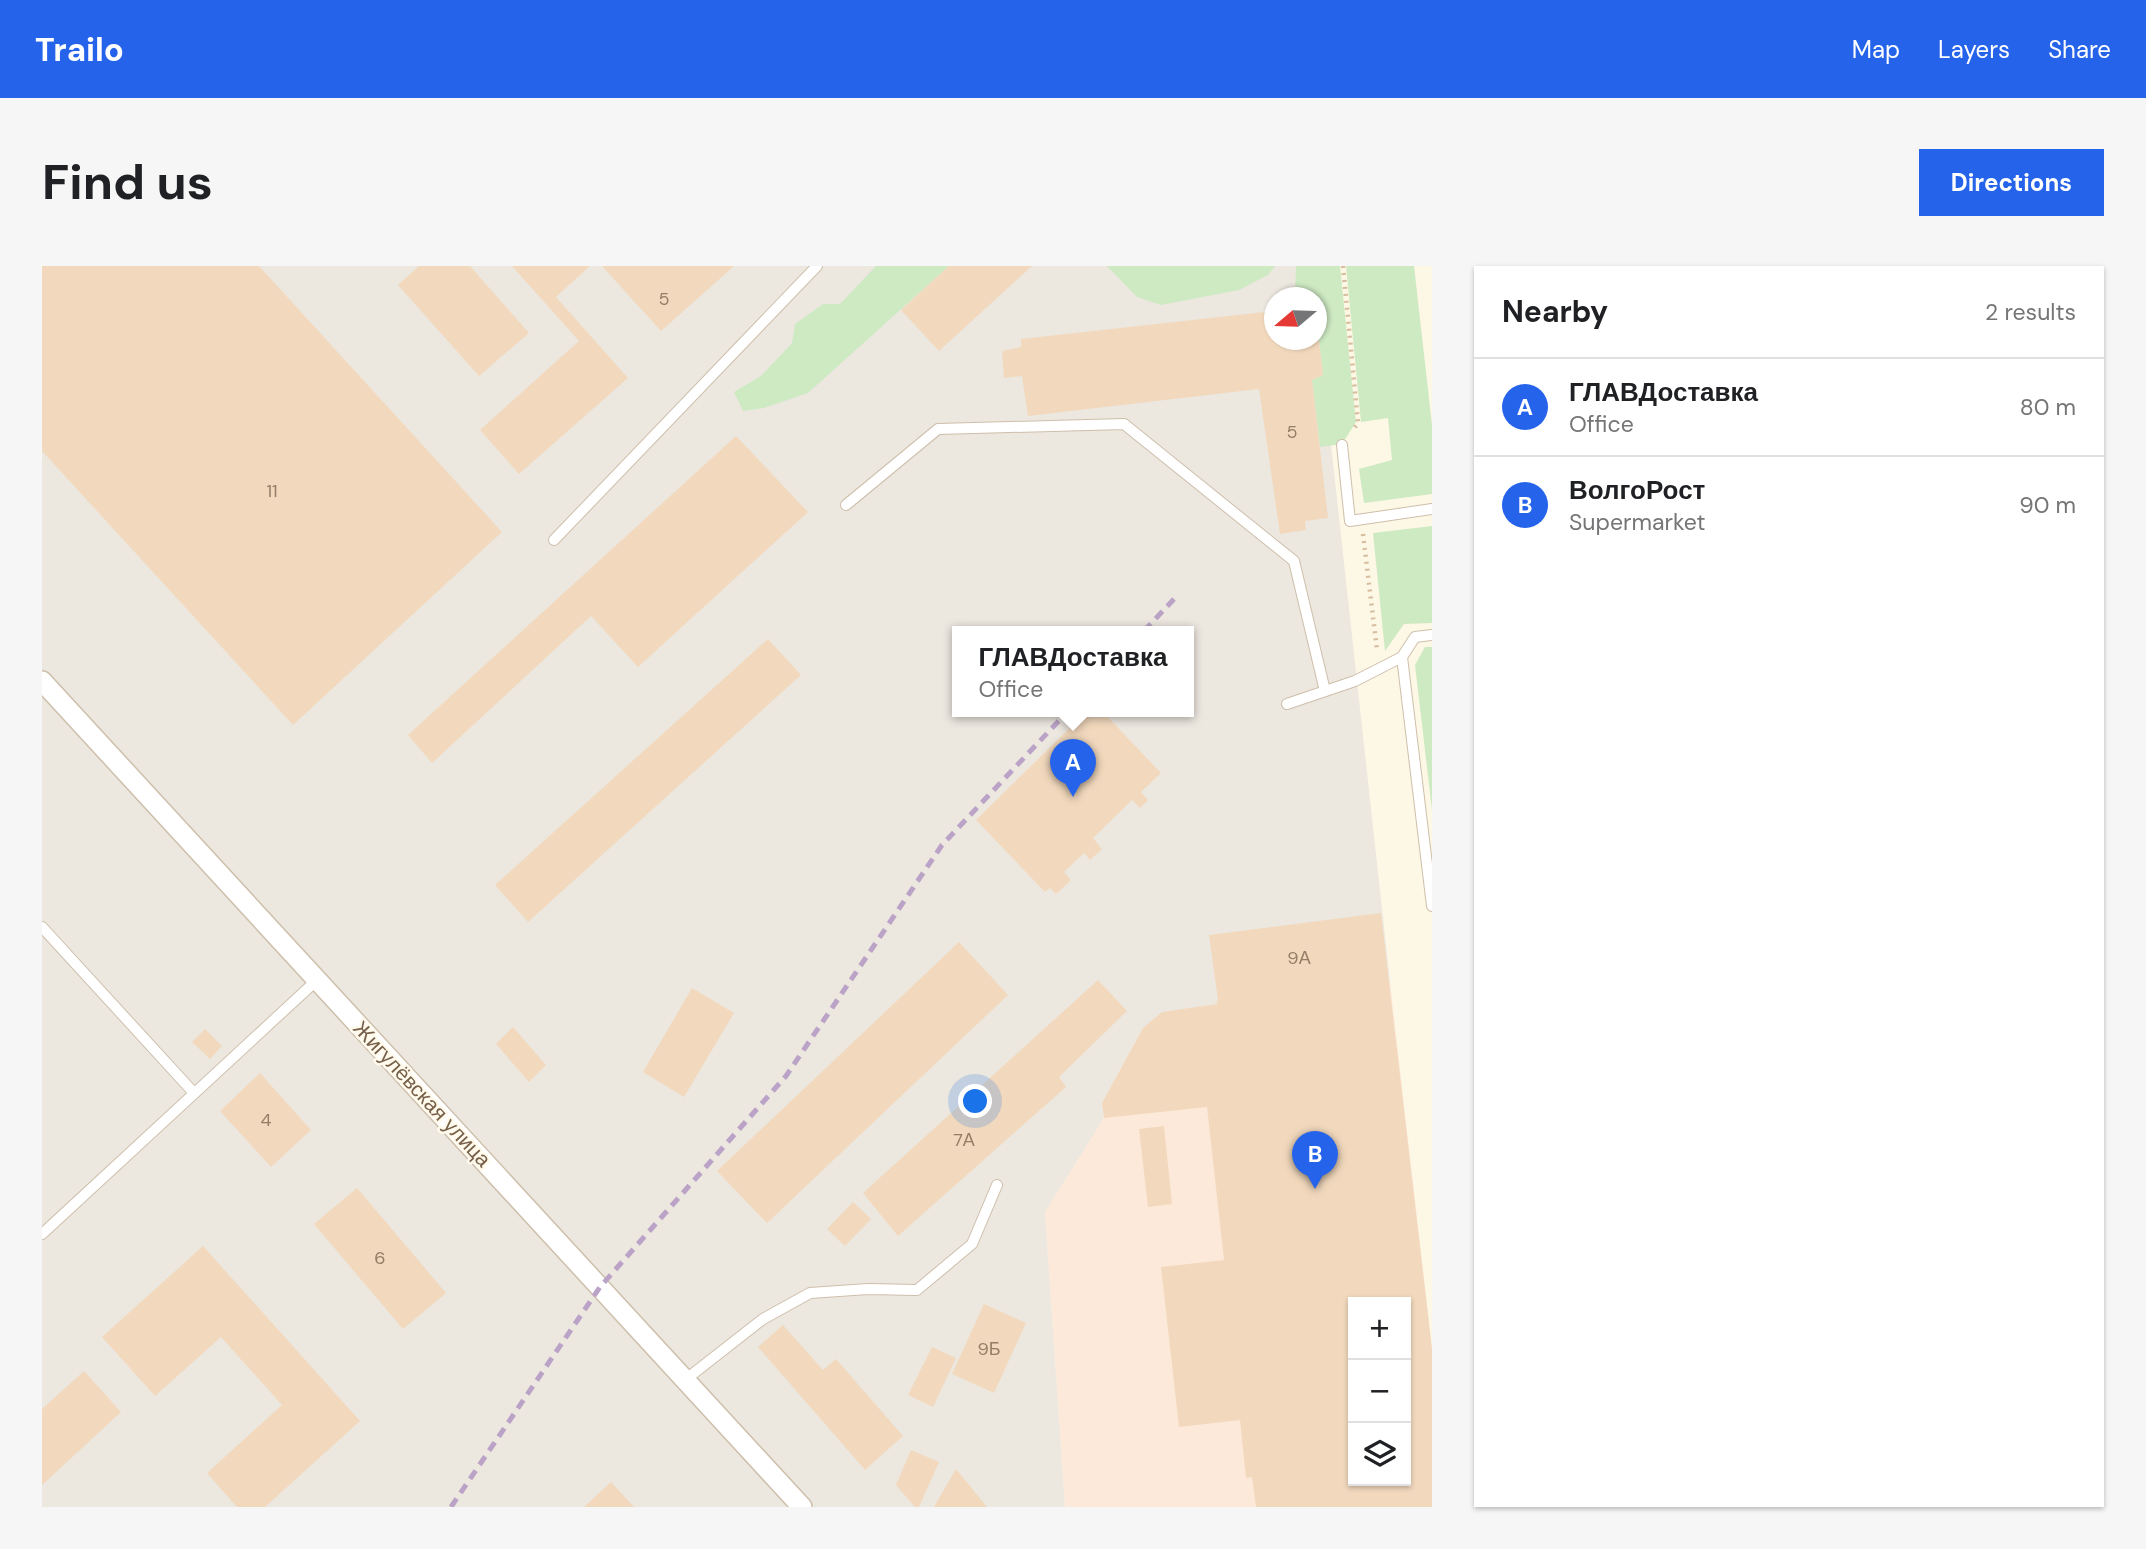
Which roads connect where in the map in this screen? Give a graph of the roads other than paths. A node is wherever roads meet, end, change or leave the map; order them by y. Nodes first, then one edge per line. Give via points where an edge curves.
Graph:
1 (817, 266) edge
2 (1342, 445) road end
3 (846, 505) dead end
4 (1432, 509) edge
5 (554, 540) dead end
6 (1432, 635) edge
7 (1402, 657) junction
8 (42, 681) edge
9 (1325, 691) junction
10 (1287, 704) dead end
11 (1432, 906) edge
12 (42, 927) edge
13 (317, 980) junction
14 (194, 1093) junction
15 (997, 1185) dead end
16 (42, 1234) edge
17 (685, 1380) junction
18 (802, 1507) edge

1 - 5 lane
2 - 4 lane via 1350,521
3 - 9 lane via 938,429 1124,424 1294,561
6 - 7 lane via 1415,637
7 - 9 lane
7 - 11 lane
8 - 13 street, Жигулёвская улица
9 - 10 lane
12 - 14 lane
13 - 14 lane
13 - 17 street, Жигулёвская улица
14 - 16 lane
15 - 17 lane via 972,1244 917,1290 810,1293 763,1319
17 - 18 street, Жигулёвская улица

